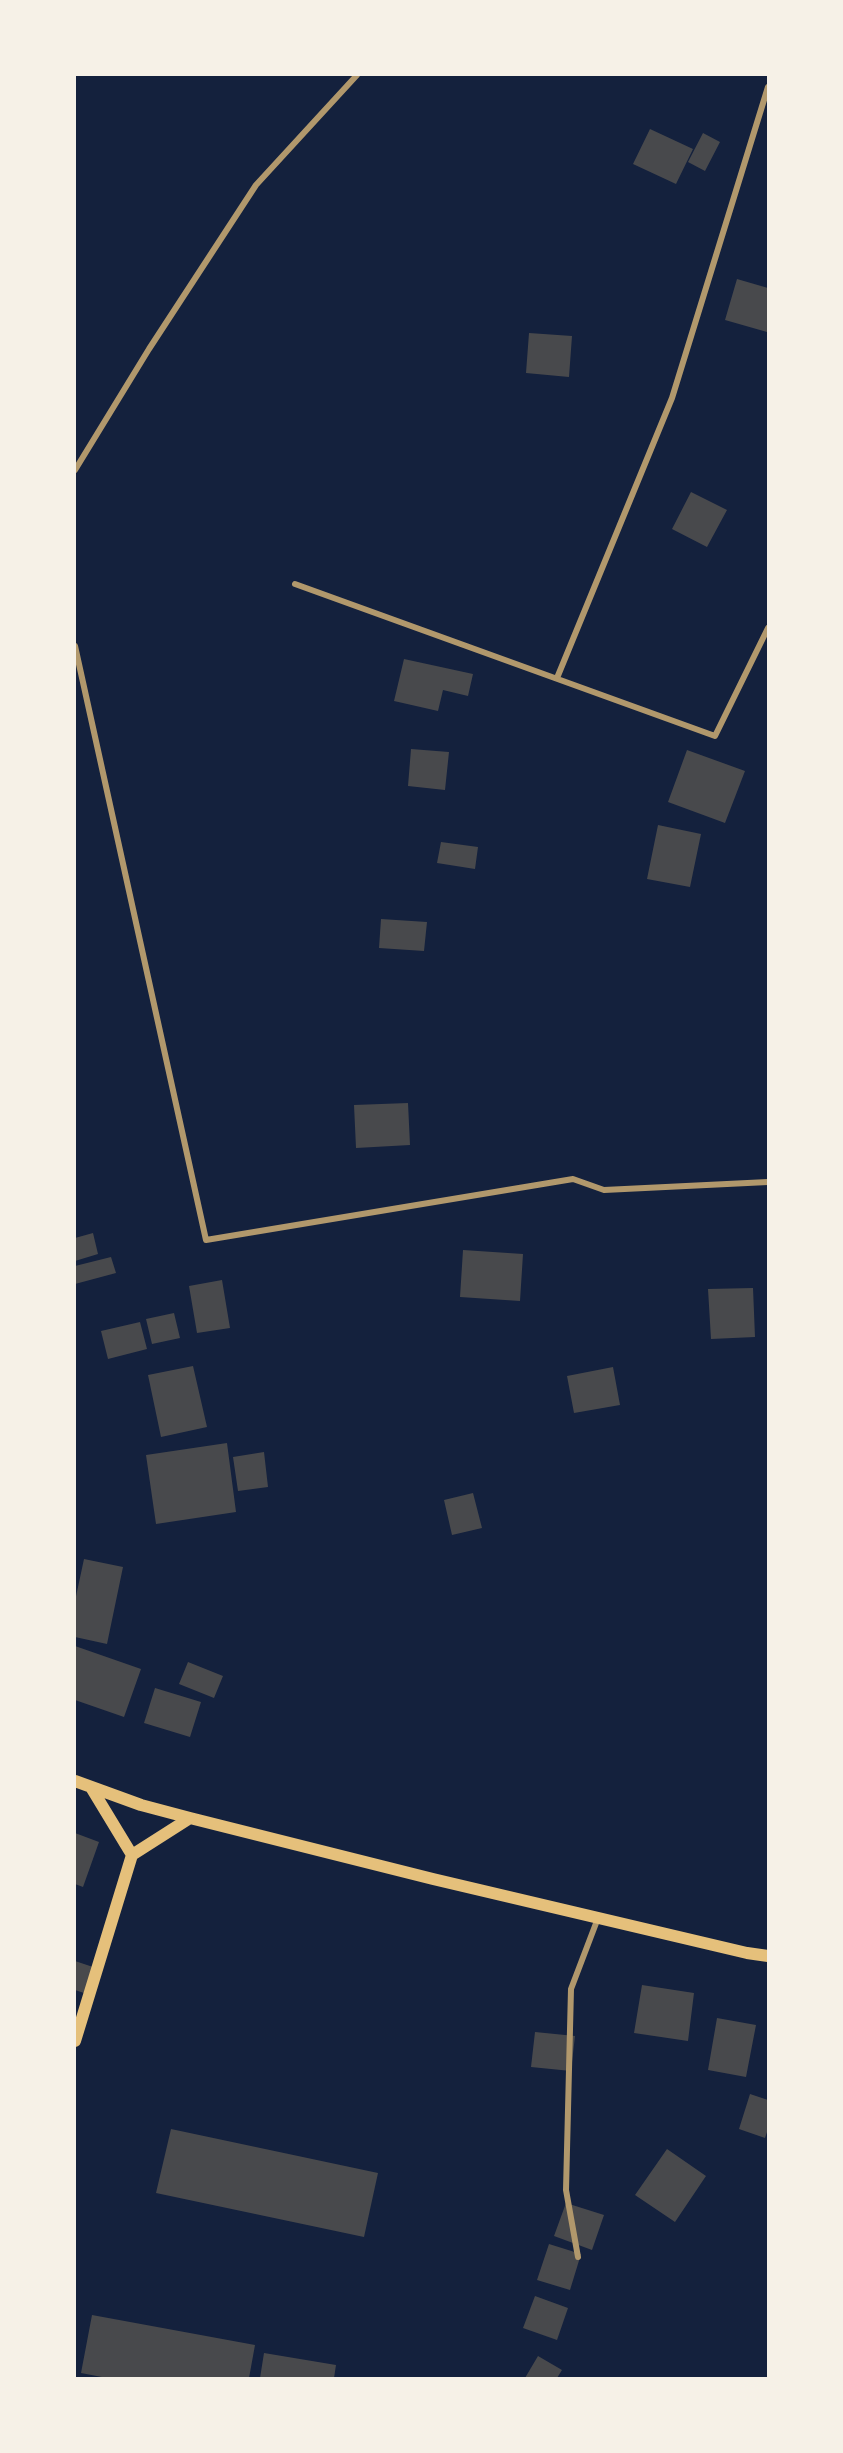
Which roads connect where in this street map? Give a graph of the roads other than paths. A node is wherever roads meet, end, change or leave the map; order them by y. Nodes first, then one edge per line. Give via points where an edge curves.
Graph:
1 (357, 75) edge
2 (768, 87) edge
3 (75, 470) edge
4 (295, 584) dead end
5 (768, 628) edge
6 (75, 646) edge
7 (557, 678) junction
8 (768, 1182) edge
9 (75, 1781) edge
10 (92, 1788) junction
11 (190, 1818) junction
12 (132, 1855) junction
13 (598, 1918) junction
14 (768, 1956) edge
15 (75, 2041) edge
16 (578, 2257) dead end

1 - 3 street via 256,185
2 - 7 street via 672,398
4 - 7 street
5 - 7 street via 715,736
6 - 8 street via 206,1240 573,1179 604,1190
9 - 10 main road
10 - 11 main road
10 - 12 main road
11 - 12 main road
11 - 13 main road
12 - 15 main road
13 - 14 main road
13 - 16 street via 570,1989 566,2190

